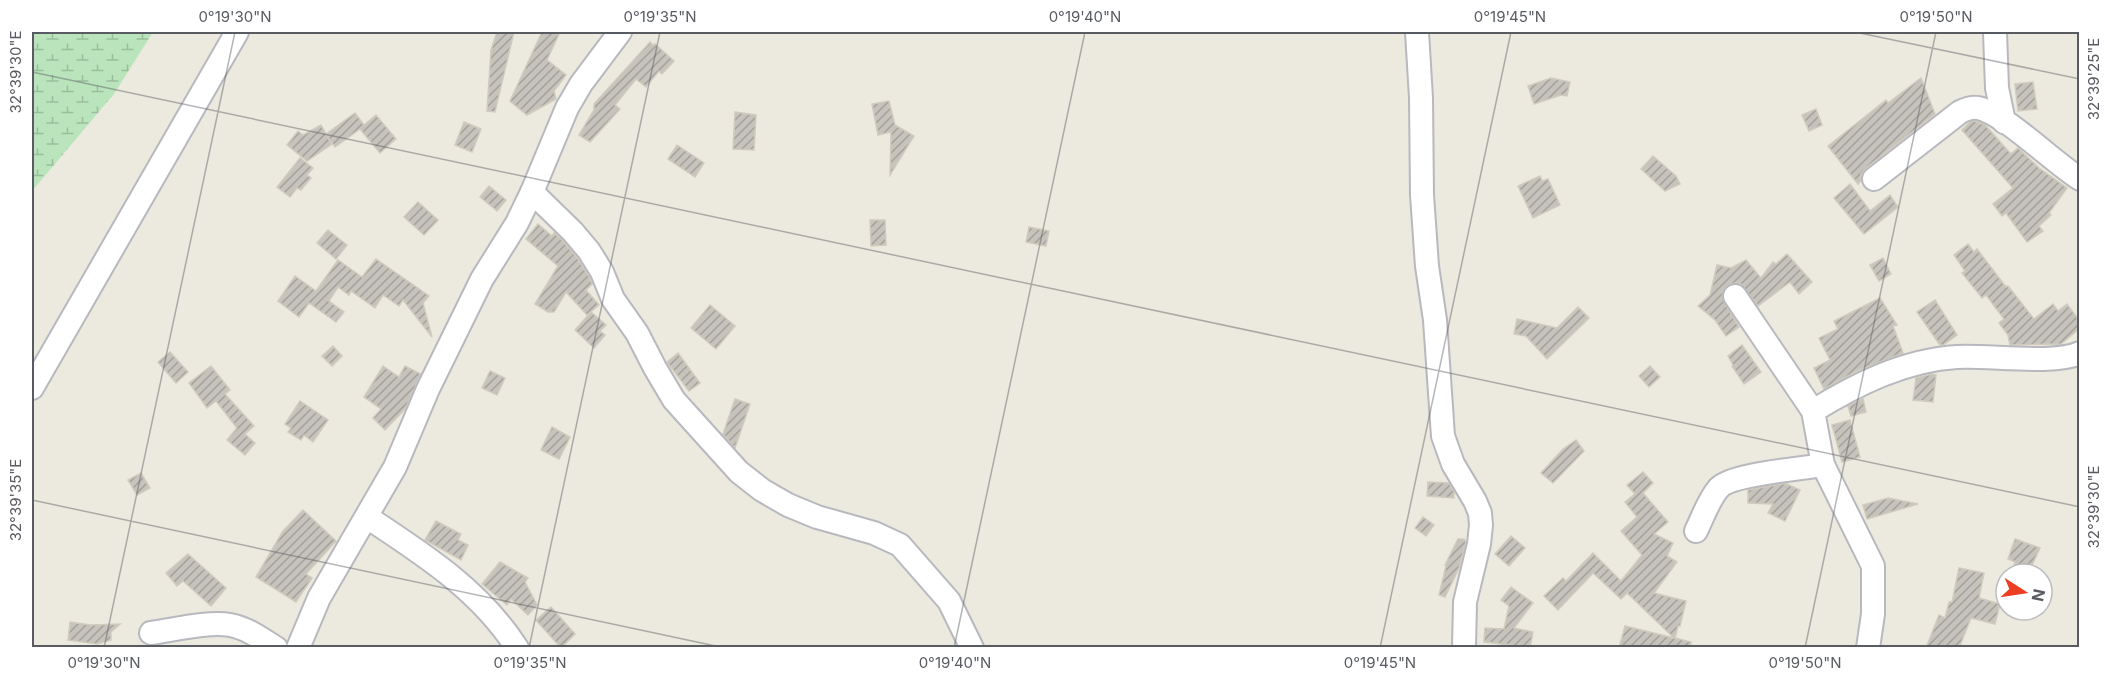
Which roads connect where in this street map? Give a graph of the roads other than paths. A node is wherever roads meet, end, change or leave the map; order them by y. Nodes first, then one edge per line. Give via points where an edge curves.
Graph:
1 (237, 32) edge
2 (620, 32) edge
3 (1417, 32) edge
4 (1995, 32) edge
5 (2004, 122) junction
6 (1874, 179) dead end
7 (2079, 179) edge
8 (532, 192) junction
9 (1735, 296) dead end
10 (2079, 353) edge
11 (32, 388) edge
12 (1813, 411) junction
13 (1823, 465) junction
14 (367, 517) junction
15 (1695, 531) dead end
16 (151, 633) dead end
17 (276, 648) edge
18 (298, 648) edge
19 (517, 648) edge
20 (972, 648) edge
21 (1464, 648) edge
22 (1868, 648) edge

1 - 11 street
2 - 8 street via 567,108
3 - 21 street via 1422,195 1443,436 1453,464 1475,501 1481,525 1465,602
4 - 5 street via 1997,88
5 - 6 street via 1986,111 1968,108
5 - 7 street
8 - 14 street via 482,279 395,466
8 - 20 street via 589,251 674,400 739,472 788,505 900,545 949,601
9 - 12 street
10 - 12 street via 2063,358 1978,356 1928,360 1850,388
12 - 13 street
13 - 15 street via 1726,483 1718,488
13 - 22 street via 1873,566
14 - 18 street via 319,598
14 - 19 street via 452,576 504,627
16 - 17 street via 228,625 254,634

